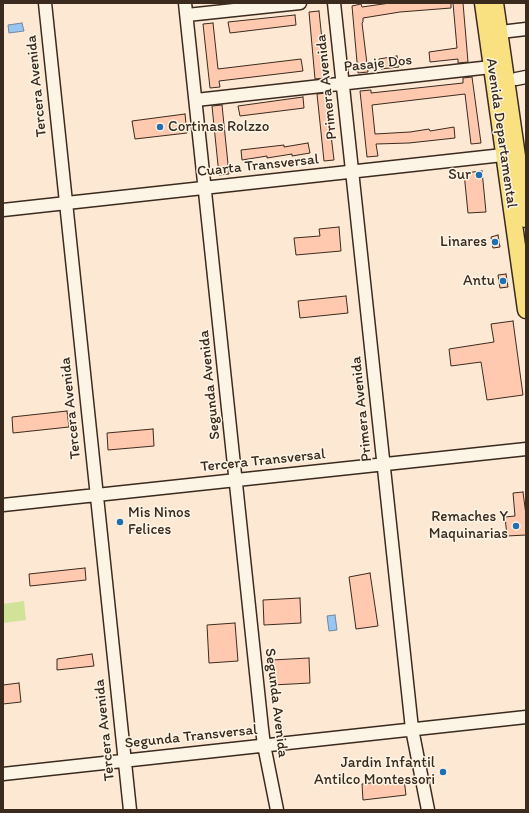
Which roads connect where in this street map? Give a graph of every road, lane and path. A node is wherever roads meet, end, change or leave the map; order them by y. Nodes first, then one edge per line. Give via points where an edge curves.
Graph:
1 (45, 3) edge
2 (185, 3) edge
3 (300, 3) edge
4 (334, 3) edge
5 (483, 3) edge
6 (495, 3) edge
7 (187, 15) junction
8 (526, 29) edge
9 (493, 33) junction
10 (491, 67) junction
11 (343, 84) junction
12 (196, 100) junction
13 (510, 155) junction
14 (352, 172) junction
15 (205, 188) junction
16 (524, 188) edge
17 (66, 203) junction
18 (3, 210) edge
19 (526, 219) edge
20 (526, 310) edge
21 (526, 449) edge
22 (384, 464) junction
23 (236, 480) junction
24 (97, 494) junction
25 (3, 505) edge
26 (526, 717) edge
27 (412, 729) junction
28 (264, 745) junction
29 (125, 760) junction
30 (3, 774) edge
31 (130, 810) edge
32 (277, 810) edge
33 (428, 810) edge

1 - 17 street, Tercera Avenida
2 - 7 street, Segunda Avenida
3 - 7 street
4 - 11 street, Primera Avenida
5 - 9 main road, Avenida Departamental
6 - 9 main road, Avenida Departamental
7 - 12 street, Segunda Avenida
8 - 9 street
9 - 10 main road, Avenida Departamental
9 - 13 main road, Avenida Departamental
10 - 11 street, Pasaje Dos
10 - 13 main road, Avenida Departamental
11 - 12 street, Pasaje Dos
11 - 14 street, Primera Avenida
12 - 15 street, Segunda Avenida
13 - 14 street, Cuarta Transversal
13 - 16 main road, Avenida Departamental
13 - 20 main road, Avenida Departamental
14 - 15 street, Cuarta Transversal
14 - 22 street, Primera Avenida
15 - 17 street, Cuarta Transversal
15 - 23 street, Segunda Avenida
16 - 19 main road, Avenida Departamental
17 - 18 street, Cuarta Transversal
17 - 24 street, Tercera Avenida
21 - 22 street, Tercera Transversal
22 - 23 street, Tercera Transversal
22 - 27 street, Primera Avenida
23 - 24 street, Tercera Transversal
23 - 28 street, Segunda Avenida
24 - 25 street, Tercera Transversal
24 - 29 street, Tercera Avenida
26 - 27 street, Segunda Transversal
27 - 28 street, Segunda Transversal
27 - 33 street, Primera Avenida
28 - 29 street, Segunda Transversal
28 - 32 street, Segunda Avenida
29 - 30 street, Segunda Transversal
29 - 31 street, Tercera Avenida

